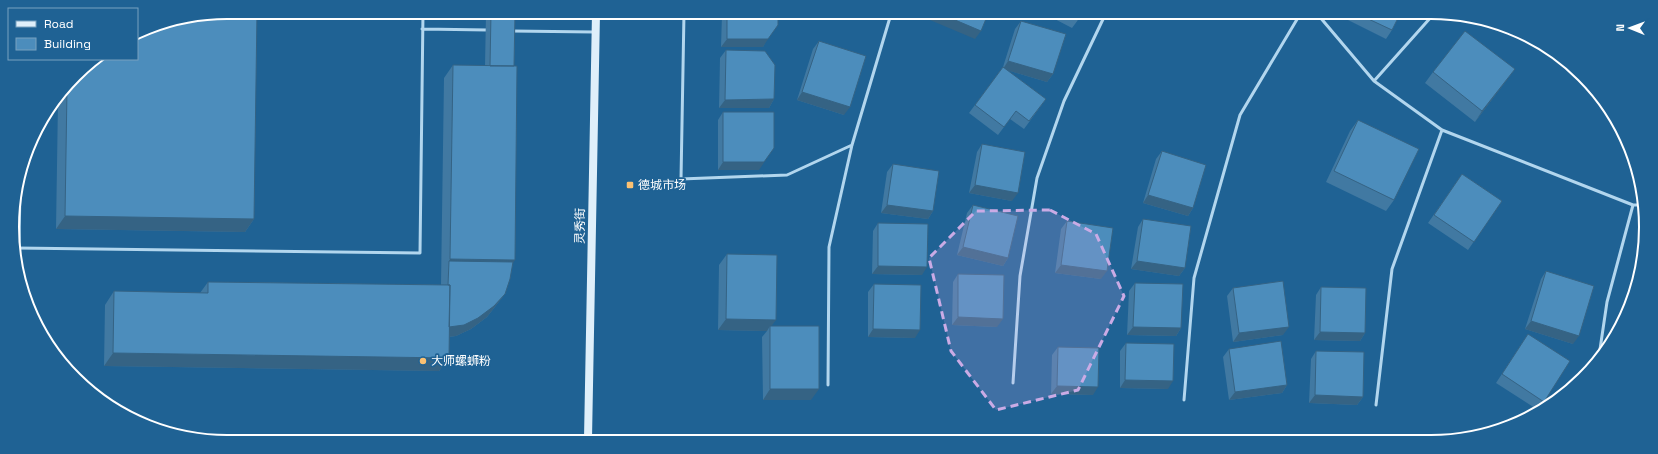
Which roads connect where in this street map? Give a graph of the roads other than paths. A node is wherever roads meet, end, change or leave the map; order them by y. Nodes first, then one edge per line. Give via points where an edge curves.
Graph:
1 (423, 19) edge
2 (596, 19) edge
3 (684, 19) edge
4 (890, 19) edge
5 (1103, 19) edge
6 (1297, 19) edge
7 (1322, 19) edge
8 (1429, 19) edge
9 (422, 29) junction
10 (494, 30) edge
11 (509, 30) edge
12 (596, 32) junction
13 (1374, 81) junction
14 (1442, 130) junction
15 (852, 145) junction
16 (1633, 205) junction
17 (1638, 205) edge
18 (20, 248) edge
19 (1600, 348) edge
20 (1013, 383) dead end
21 (828, 385) dead end
22 (1184, 400) dead end
23 (1376, 405) dead end
24 (588, 435) edge

1 - 9 lane
2 - 12 main road, 灵秀街
3 - 15 lane via 681,179 787,175
4 - 15 lane
5 - 20 lane via 1064,101 1037,178 1020,276
6 - 22 lane via 1240,115 1194,278
7 - 13 lane
8 - 13 lane
9 - 10 lane
9 - 18 lane via 420,253
11 - 12 lane
12 - 24 main road, 灵秀街
13 - 14 lane
14 - 16 lane
14 - 23 lane via 1392,269
15 - 21 lane via 829,247
16 - 17 lane
16 - 19 lane via 1607,302

